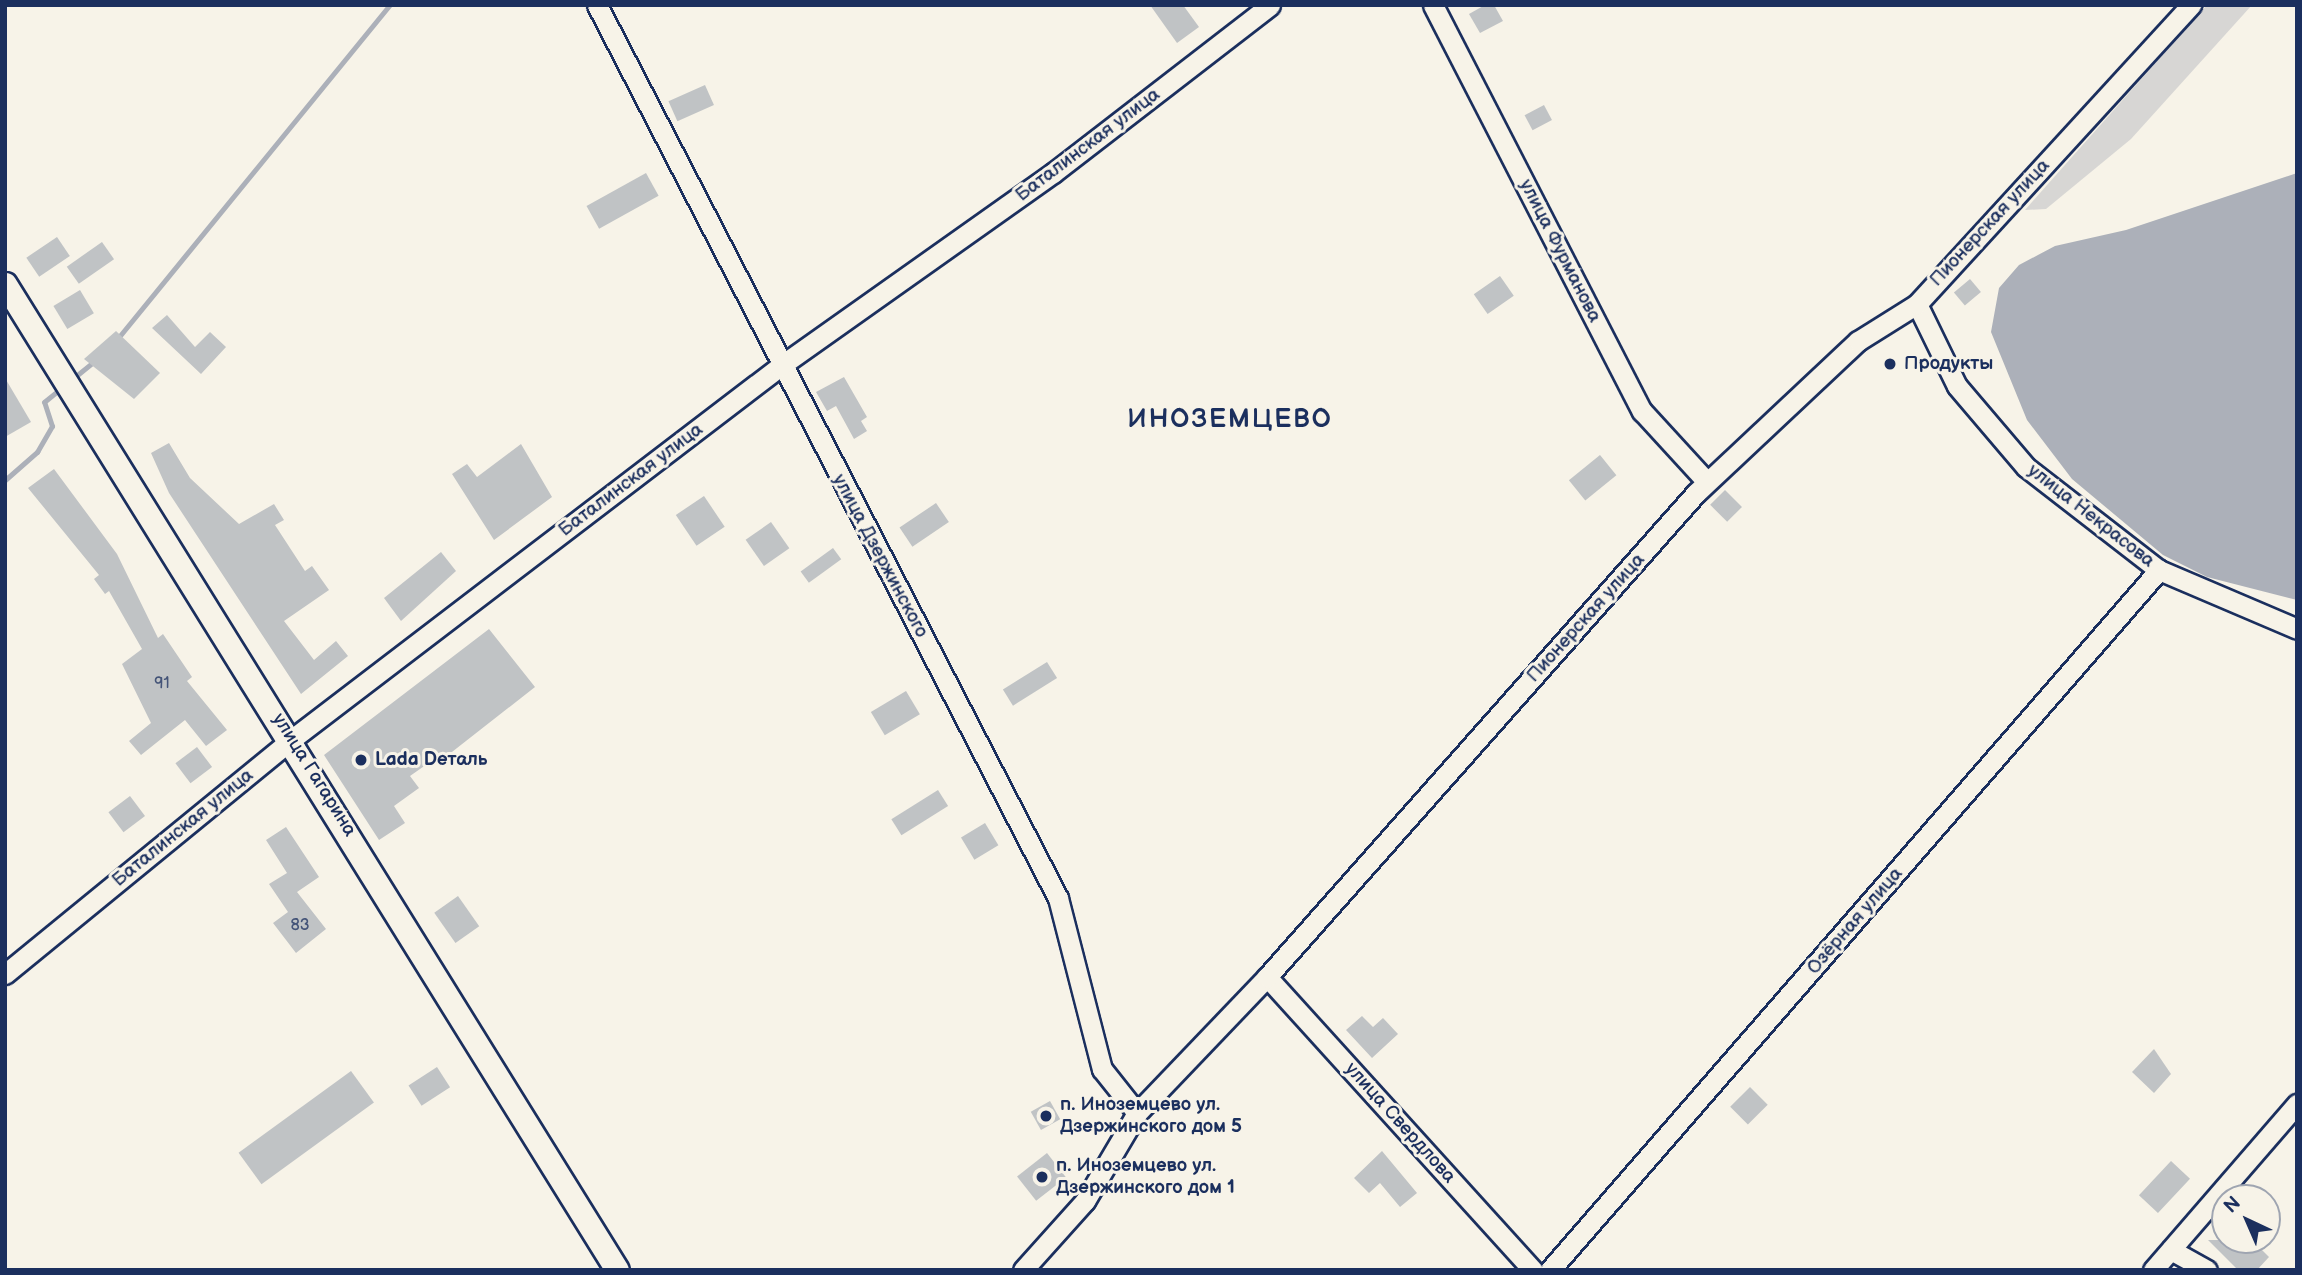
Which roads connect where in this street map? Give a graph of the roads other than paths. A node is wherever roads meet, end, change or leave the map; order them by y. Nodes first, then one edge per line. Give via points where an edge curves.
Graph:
1 (597, 5) edge
2 (1270, 5) edge
3 (1433, 5) edge
4 (2191, 5) edge
5 (5, 284) edge
6 (1917, 304) junction
7 (779, 367) junction
8 (1707, 482) junction
9 (2158, 570) junction
10 (2297, 629) edge
11 (292, 739) junction
12 (5, 974) edge
13 (1267, 977) junction
14 (2297, 1104) edge
15 (1137, 1112) junction
16 (2171, 1250) junction
17 (617, 1270) edge
18 (1023, 1270) edge
19 (1533, 1270) edge
20 (1550, 1270) edge
21 (2153, 1270) edge
22 (2207, 1270) edge

1 - 7 street, улица Дзержинского
2 - 7 street, Баталинская улица via 1053,173
3 - 8 street, улица Фурманова via 1642,411
4 - 6 street, Пионерская улица
5 - 11 main road, улица Гагарина
6 - 8 street, Пионерская улица via 1858,341
6 - 9 street, улица Некрасова via 1957,386 2026,467
7 - 11 street, Баталинская улица
7 - 15 street, улица Дзержинского via 1058,898 1102,1069
8 - 13 street, Пионерская улица
9 - 10 street, улица Некрасова
9 - 20 street, Озёрная улица
11 - 12 street, Баталинская улица
11 - 17 main road, улица Гагарина
13 - 15 street, Пионерская улица
13 - 19 street, улица Свердлова
14 - 16 street
15 - 18 street, Пионерская улица via 1085,1201
16 - 21 street
16 - 22 street

